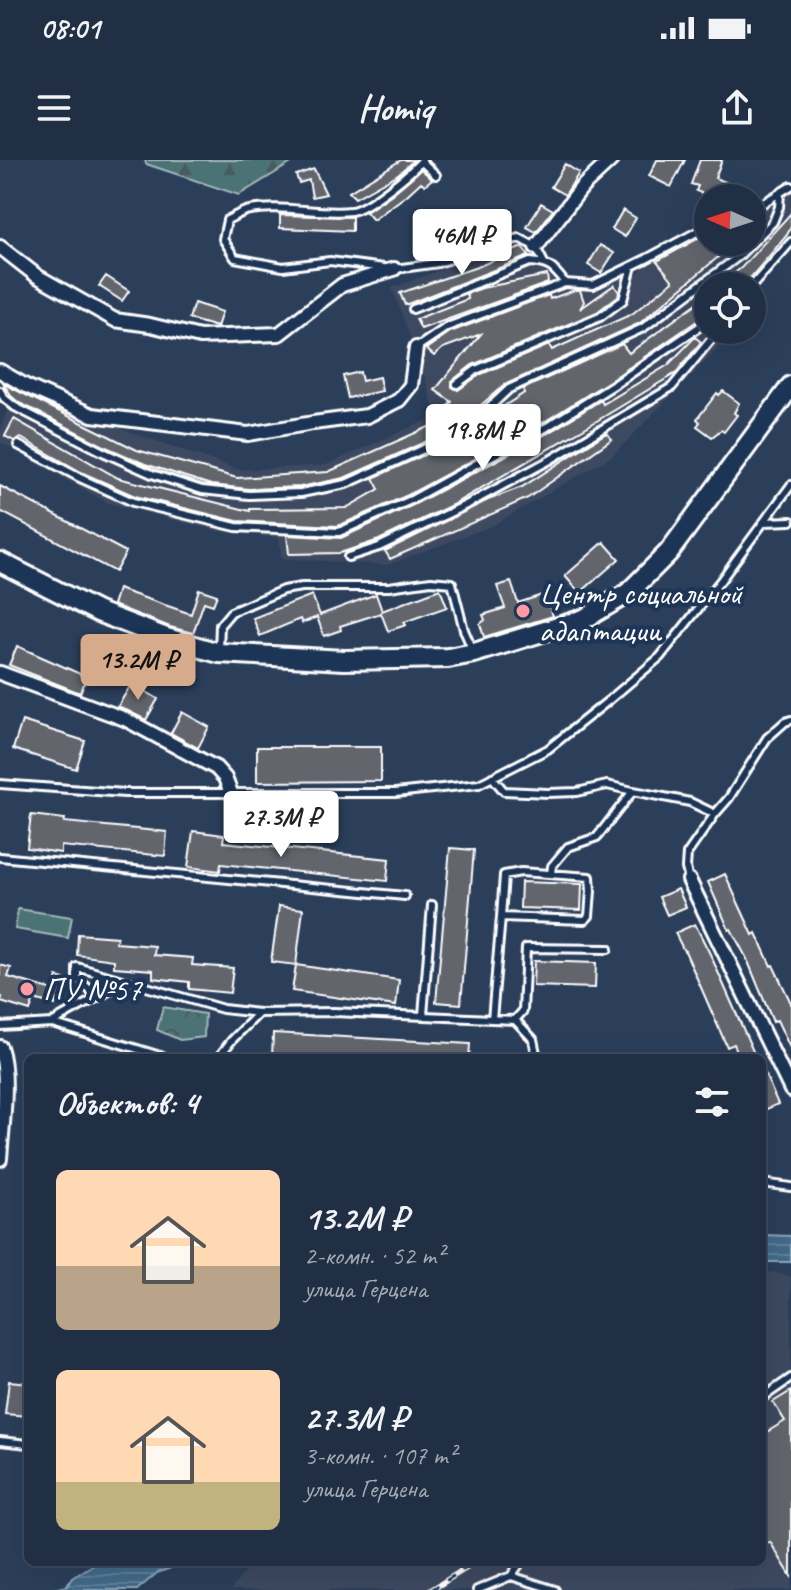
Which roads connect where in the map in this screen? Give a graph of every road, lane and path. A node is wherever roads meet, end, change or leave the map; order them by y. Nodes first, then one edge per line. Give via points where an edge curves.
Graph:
1 (611, 160) edge
2 (421, 161) edge
3 (436, 175) dead end
4 (791, 186) edge
5 (780, 193) junction
6 (766, 202) edge
7 (694, 233) edge
8 (791, 242) edge
9 (0, 247) edge
10 (536, 247) junction
11 (544, 263) junction
12 (632, 266) junction
13 (394, 269) junction
14 (764, 272) edge
15 (565, 283) junction
16 (413, 309) dead end
17 (694, 331) edge
18 (707, 344) edge
19 (416, 348) joint
20 (0, 371) edge
21 (457, 384) dead end
22 (791, 386) edge
23 (0, 391) edge
24 (18, 445) dead end
25 (791, 485) edge
26 (791, 521) edge
27 (764, 522) junction
28 (348, 557) dead end
29 (0, 562) edge
30 (219, 653) junction
31 (474, 653) junction
32 (0, 673) edge
33 (791, 720) edge
34 (492, 777) junction
35 (0, 784) edge
36 (633, 791) junction
37 (231, 793) junction
38 (715, 814) junction
39 (0, 857) edge
40 (551, 874) junction
41 (689, 880) joint
42 (405, 896) dead end
43 (432, 905) dead end
44 (501, 917) junction
45 (608, 949) dead end
46 (127, 981) junction
47 (95, 999) junction
48 (259, 1013) junction
49 (423, 1015) junction
50 (492, 1019) junction
51 (515, 1020) junction
52 (52, 1023) junction
53 (0, 1026) edge
54 (0, 1047) edge
55 (154, 1054) edge
56 (221, 1054) edge
57 (536, 1054) edge
58 (791, 1090) edge
59 (0, 1159) edge
60 (766, 1184) edge
61 (791, 1187) edge
62 (791, 1378) edge
63 (766, 1395) edge
64 (0, 1441) edge
65 (24, 1444) edge
66 (518, 1566) edge
67 (511, 1576) junction
68 (477, 1590) edge
69 (555, 1590) edge

1 - 10 street via 582,187
2 - 3 lane
2 - 13 lane via 353,211 248,210 227,220 223,239 235,258 283,267 330,261
4 - 5 lane
5 - 6 lane
5 - 23 lane via 779,207 765,231 643,328 509,389 455,435 346,484 301,493 202,490 91,446 15,407
7 - 12 lane
8 - 14 lane
9 - 13 street via 37,276 115,320 200,337 279,334 342,285
10 - 11 lane
10 - 13 lane via 519,238 438,263
11 - 15 lane
11 - 16 lane via 530,262
12 - 15 lane via 593,285
12 - 21 lane via 623,300 600,317 476,370
15 - 19 lane via 447,327
17 - 24 lane via 547,427 339,532 236,527 133,502
18 - 28 lane via 672,387 550,460 379,547
19 - 20 street via 411,385 399,400 367,416 248,434 92,415
22 - 31 main road via 669,552 628,593 584,619
25 - 27 lane
26 - 27 lane
27 - 34 lane via 660,657 548,749
29 - 30 main road via 98,612
30 - 31 main road via 344,660
30 - 31 lane via 220,625 231,612 283,590 431,581 452,583
32 - 37 street via 125,719 216,768
33 - 38 lane via 767,738
34 - 36 lane via 504,791 577,792 607,785
34 - 37 lane via 479,784 395,793
35 - 37 lane via 125,793
36 - 38 lane via 690,802
36 - 40 lane via 597,837 568,847
38 - 41 lane via 687,854
39 - 42 lane
40 - 44 lane via 504,875
40 - 44 lane via 590,877 585,920
41 - 58 street
43 - 49 lane
44 - 50 lane
45 - 51 lane via 526,948 523,1011
46 - 47 lane
46 - 47 lane via 77,967 77,978
46 - 48 lane via 223,1009
47 - 52 lane
48 - 49 lane
48 - 56 lane
49 - 50 lane
50 - 51 lane
51 - 57 lane via 533,1039
52 - 53 lane
52 - 55 lane
54 - 59 street via 5,1083
60 - 61 lane
62 - 63 lane
64 - 65 lane
66 - 67 lane
67 - 68 lane
67 - 69 lane

